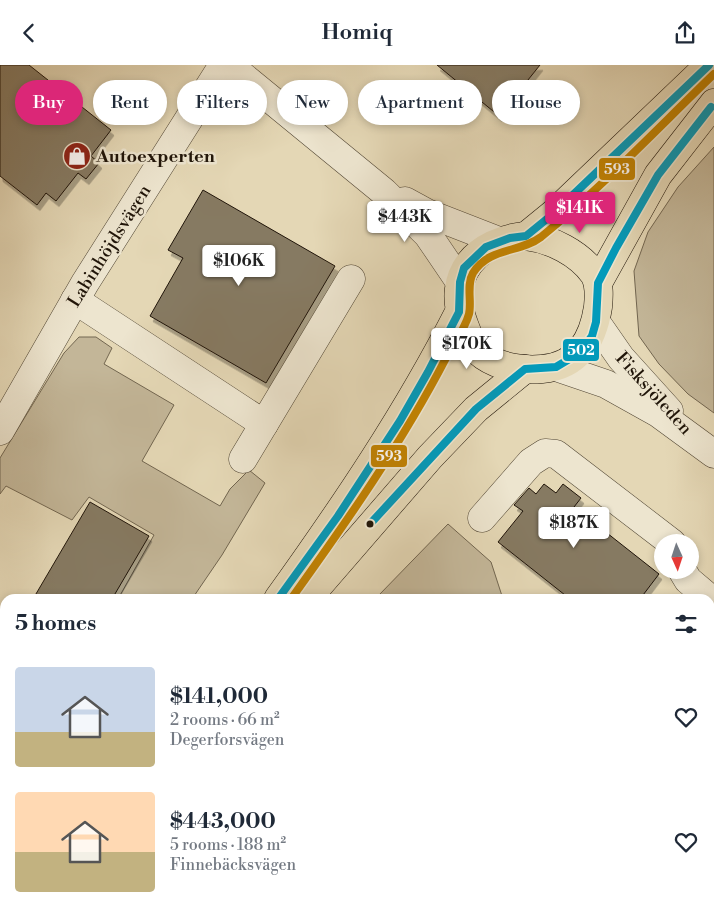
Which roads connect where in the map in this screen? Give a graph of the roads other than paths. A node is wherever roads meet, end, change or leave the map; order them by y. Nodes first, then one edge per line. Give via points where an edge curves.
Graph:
1 (223, 65) edge
2 (229, 65) edge
3 (709, 65) edge
4 (714, 103) edge
5 (373, 183) junction
6 (526, 236) junction
7 (499, 241) junction
8 (351, 279) dead end
9 (460, 282) junction
10 (598, 283) junction
11 (75, 300) junction
12 (459, 312) junction
13 (596, 322) junction
14 (556, 367) junction
15 (525, 369) junction
16 (264, 424) junction
17 (0, 431) edge
18 (705, 447) edge
19 (243, 459) dead end
20 (482, 518) dead end
21 (660, 534) edge
22 (687, 579) edge
23 (282, 594) edge
24 (311, 594) edge
25 (705, 594) edge

1 - 11 street, Labinhöjdsvägen
2 - 5 street
3 - 6 main road
4 - 10 main road via 658,175
5 - 7 street via 427,213
5 - 9 street via 428,235
6 - 7 main road
6 - 10 main road via 551,241 561,247 585,264
7 - 9 main road via 486,247 464,268
8 - 16 street
9 - 12 main road
10 - 13 main road
11 - 16 street
11 - 17 street, Labinhöjdsvägen
12 - 15 main road via 470,342 483,355 500,364
12 - 23 main road via 400,421
13 - 14 main road via 584,347
13 - 18 street, Fisksjöleden via 621,359
14 - 15 main road
14 - 18 street, Fisksjöleden via 606,384 658,413
15 - 24 main road via 456,429
16 - 19 street
20 - 21 street via 531,462 545,453 556,454
22 - 25 street

